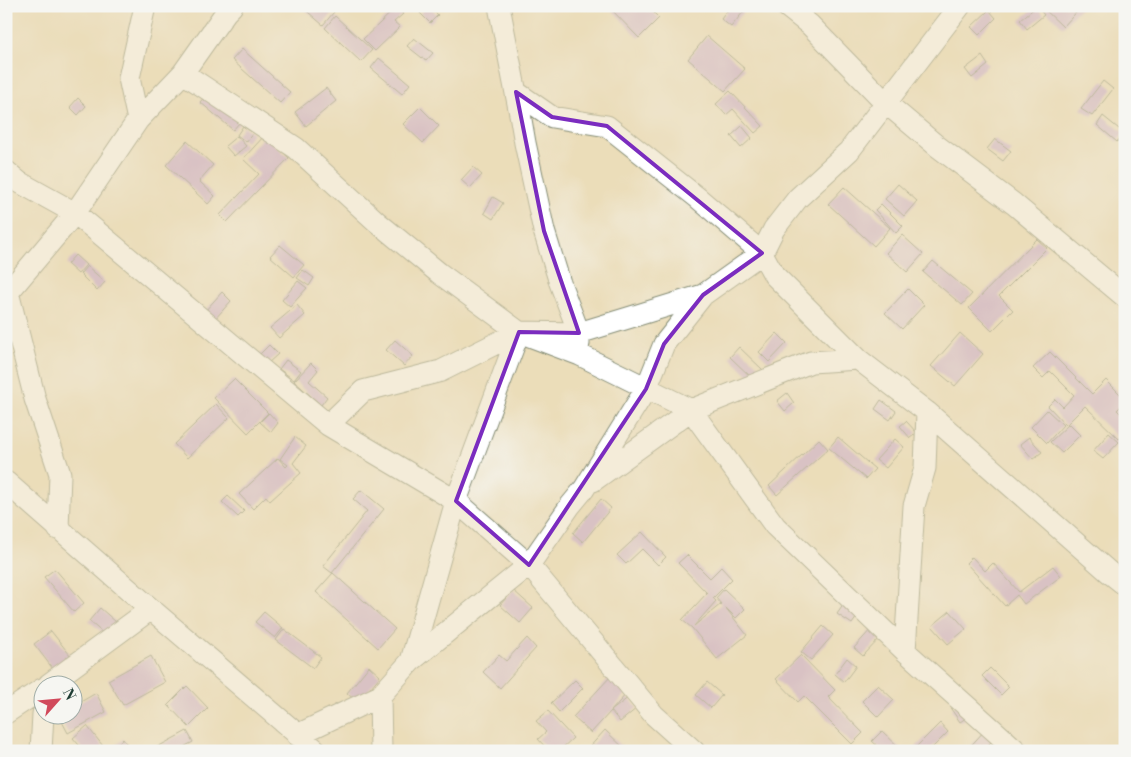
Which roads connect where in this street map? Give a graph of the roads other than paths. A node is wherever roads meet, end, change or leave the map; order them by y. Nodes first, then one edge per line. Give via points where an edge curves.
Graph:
1 (145, 6) edge
2 (232, 6) edge
3 (499, 6) edge
4 (786, 6) edge
5 (960, 6) edge
6 (183, 73) junction
7 (516, 92) junction
8 (886, 103) junction
9 (138, 120) junction
10 (6, 171) edge
11 (75, 213) junction
12 (762, 253) junction
13 (7, 293) edge
14 (703, 295) junction
15 (1125, 297) edge
16 (519, 332) junction
17 (579, 333) junction
18 (580, 355) junction
19 (858, 359) junction
20 (646, 389) junction
21 (691, 410) junction
22 (927, 412) junction
23 (328, 424) junction
24 (6, 482) edge
25 (584, 488) junction
26 (456, 501) junction
27 (58, 529) junction
28 (529, 565) junction
29 (1125, 585) edge
30 (151, 609) junction
31 (905, 651) junction
32 (411, 661) junction
33 (63, 674) edge
34 (32, 696) edge
35 (380, 696) junction
36 (6, 713) edge
37 (42, 724) edge
38 (305, 745) edge
39 (41, 751) edge
40 (381, 751) edge
41 (694, 751) edge
42 (1017, 751) edge

1 - 9 street via 128,78
2 - 6 street
3 - 7 street
4 - 8 street via 810,25
5 - 8 street
6 - 9 street
6 - 16 street via 296,148 377,222
7 - 12 street via 552,117 607,126
7 - 17 street via 544,231
8 - 12 street via 849,151 798,198 774,229
8 - 15 street
9 - 11 street
10 - 11 street via 19,182
11 - 13 street
11 - 23 street
12 - 14 street
12 - 19 street via 774,275
13 - 27 street via 35,399 60,474
14 - 17 street
14 - 20 street via 664,344
16 - 17 street
16 - 18 street
16 - 23 street via 441,371 363,391
16 - 26 street
17 - 18 street
18 - 20 street
19 - 21 street via 812,362
19 - 22 street
20 - 21 street
20 - 25 street
21 - 25 street
21 - 31 street via 775,526
22 - 29 street
22 - 31 street via 925,468 914,506
23 - 26 street
24 - 27 street
25 - 28 street
26 - 28 street
26 - 32 street
27 - 30 street
28 - 32 street
28 - 41 street via 654,715
30 - 33 street
30 - 38 street
31 - 42 street
32 - 35 street
34 - 36 street
35 - 38 street
35 - 40 street
37 - 39 street

